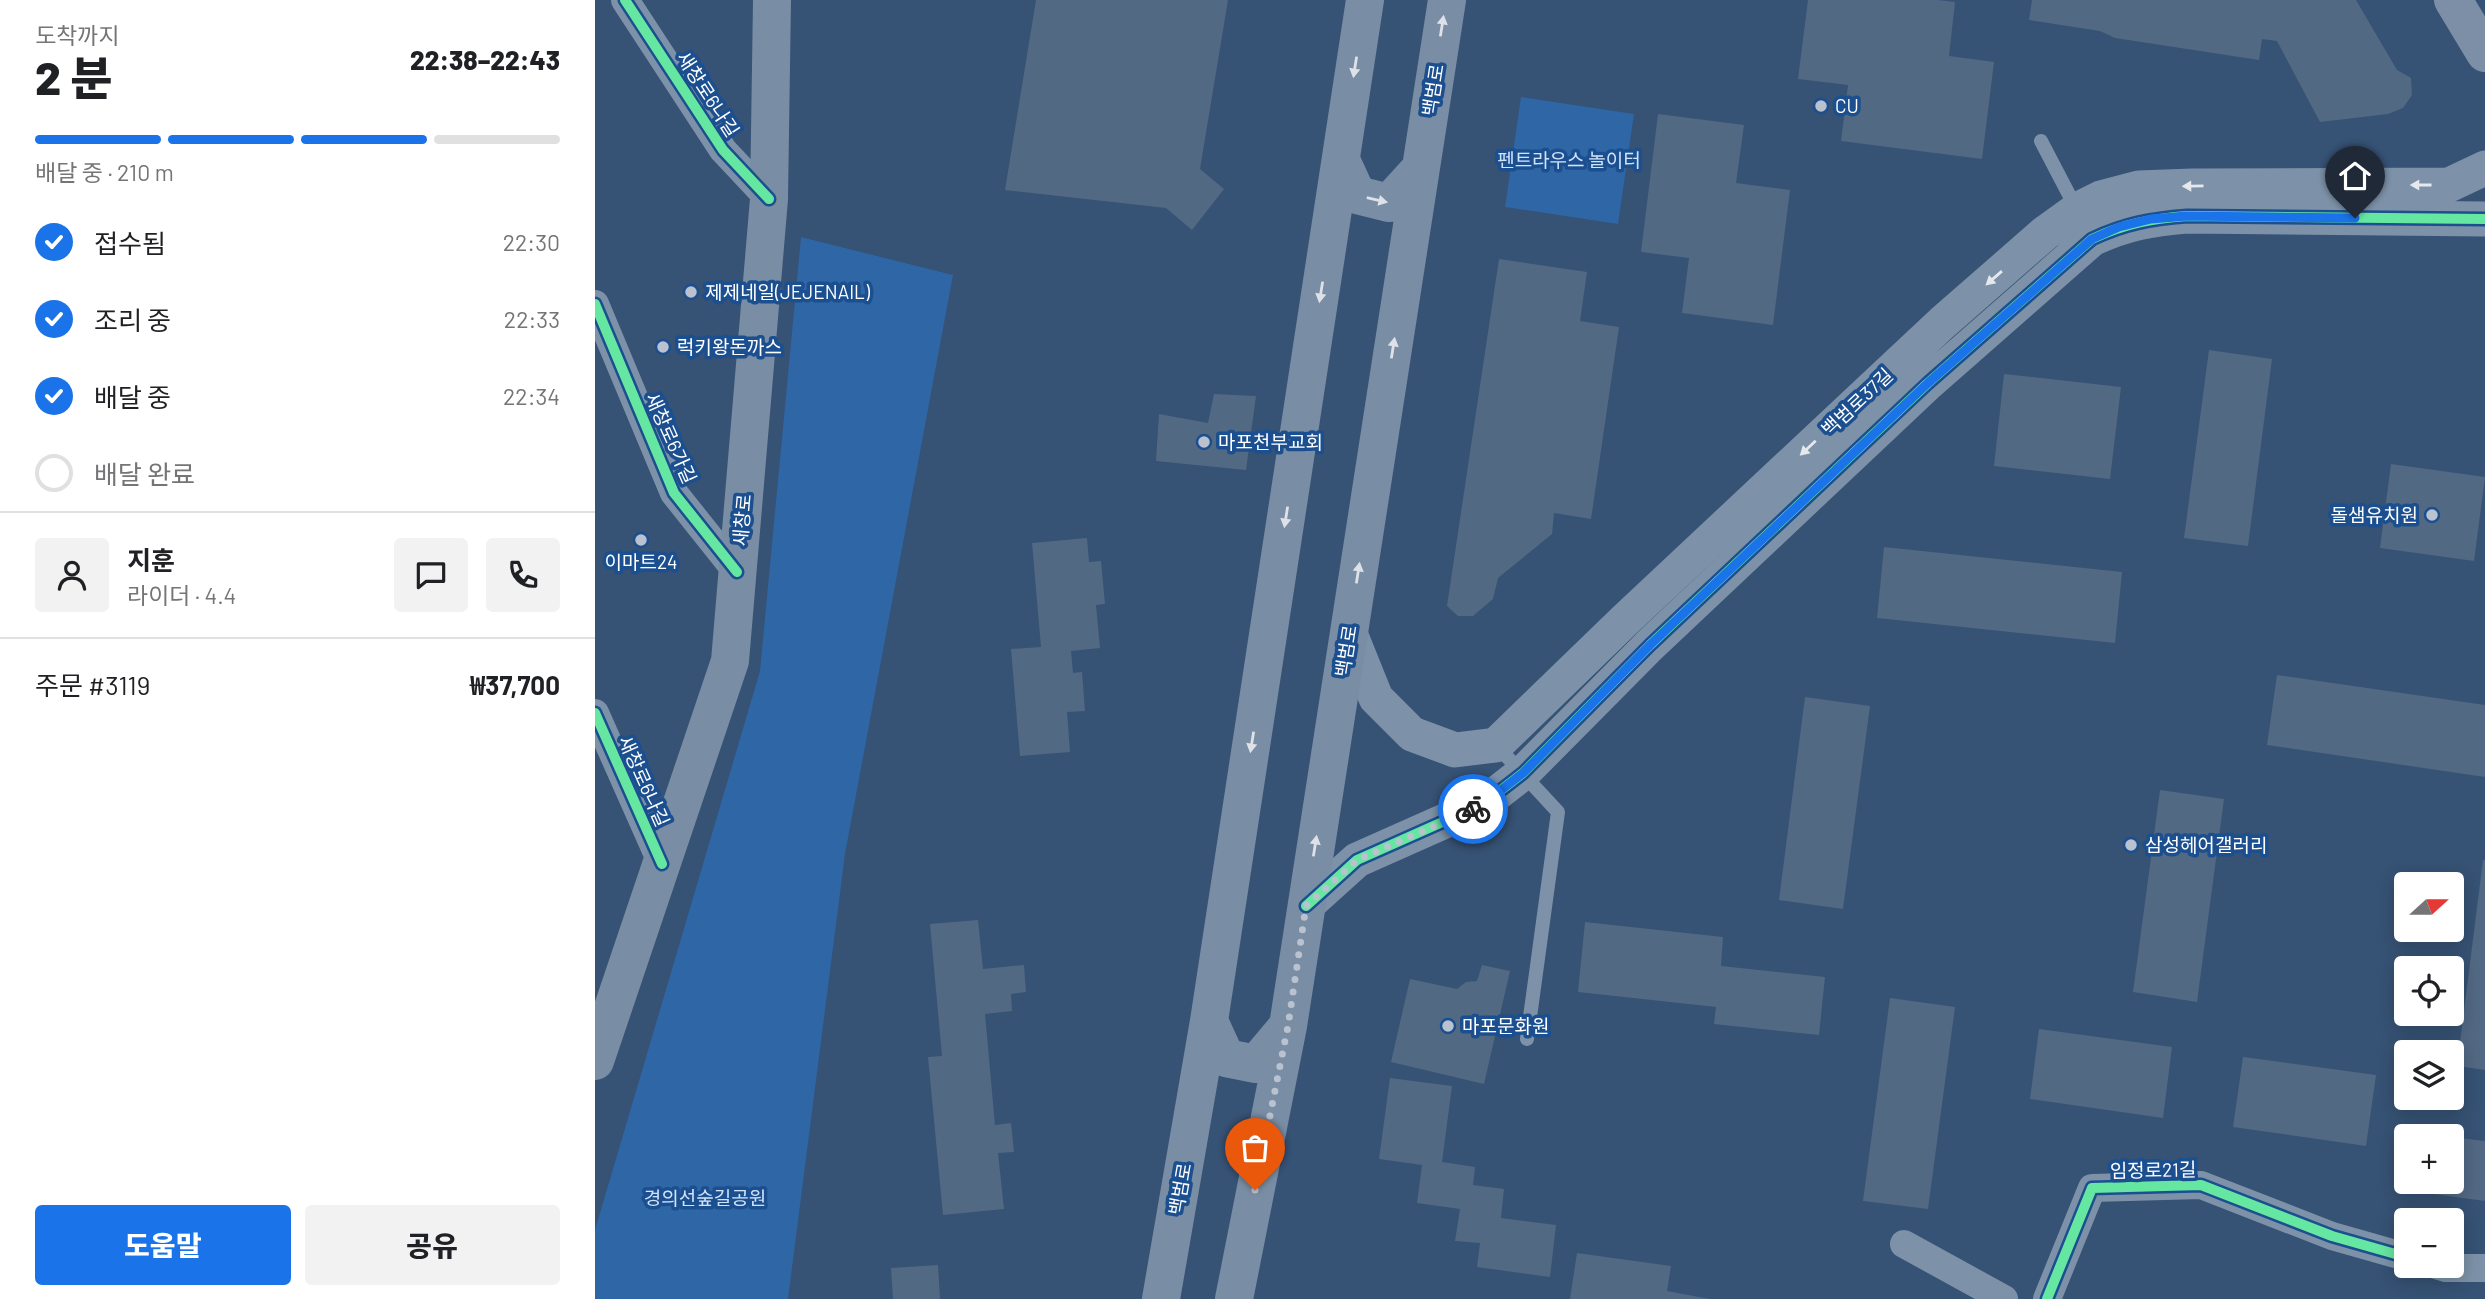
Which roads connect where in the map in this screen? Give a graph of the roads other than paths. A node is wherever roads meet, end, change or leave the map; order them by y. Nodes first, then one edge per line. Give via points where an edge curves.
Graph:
1 (625, 0) edge
2 (772, 0) edge
3 (1365, 0) edge
4 (1447, 0) edge
5 (2453, 0) edge
6 (2485, 53) edge
7 (2041, 141) dead end
8 (1341, 160) junction
9 (1421, 168) junction
10 (2485, 169) edge
11 (769, 199) junction
12 (2485, 219) edge
13 (2085, 225) junction
14 (595, 304) edge
15 (737, 572) junction
16 (1349, 631) junction
17 (597, 721) edge
18 (1496, 745) junction
19 (1523, 773) junction
20 (662, 864) junction
21 (1306, 906) junction
22 (1209, 1021) junction
23 (1288, 1026) junction
24 (1527, 1040) dead end
25 (595, 1061) edge
26 (1904, 1244) dead end
27 (2394, 1254) edge
28 (2464, 1268) edge
29 (2485, 1268) edge
30 (1161, 1299) edge
31 (1234, 1299) edge
32 (2004, 1299) edge
33 (2047, 1299) edge

1 - 11 street, 새창로6나길 via 723,150
2 - 11 main road, 새창로
3 -> 8 main road, 백범로
9 -> 4 main road, 백범로
5 - 6 main road
7 - 13 lane
8 -> 9 main road via 1357,195 1389,203
8 -> 22 main road, 백범로
16 -> 9 main road, 백범로
10 -> 13 street, 백범로37길 via 2449,186 2139,188 2101,198
11 - 15 main road, 새창로
12 - 13 street, 백범로37길 via 2187,216 2119,227
13 -> 18 street, 백범로37길 via 2045,233 1942,323
13 - 19 street, 백범로37길 via 1928,383 1650,645
14 - 15 street, 새창로6가길 via 674,493
15 - 20 main road, 새창로 via 730,662
16 - 18 street via 1376,698 1412,734 1455,750
21 -> 16 main road, 백범로
17 - 20 street, 새창로6나길
18 - 19 lane
19 - 21 street, 백범로37길 via 1483,804 1357,860
19 - 24 lane via 1558,811
20 - 25 main road, 새창로
21 - 23 main road, 백범로
22 - 23 main road via 1226,1058 1256,1064
22 - 30 main road, 백범로
23 - 31 main road, 백범로
26 - 32 street
27 - 33 street, 임정로21길 via 2332,1236 2201,1185 2092,1188
28 - 29 street

